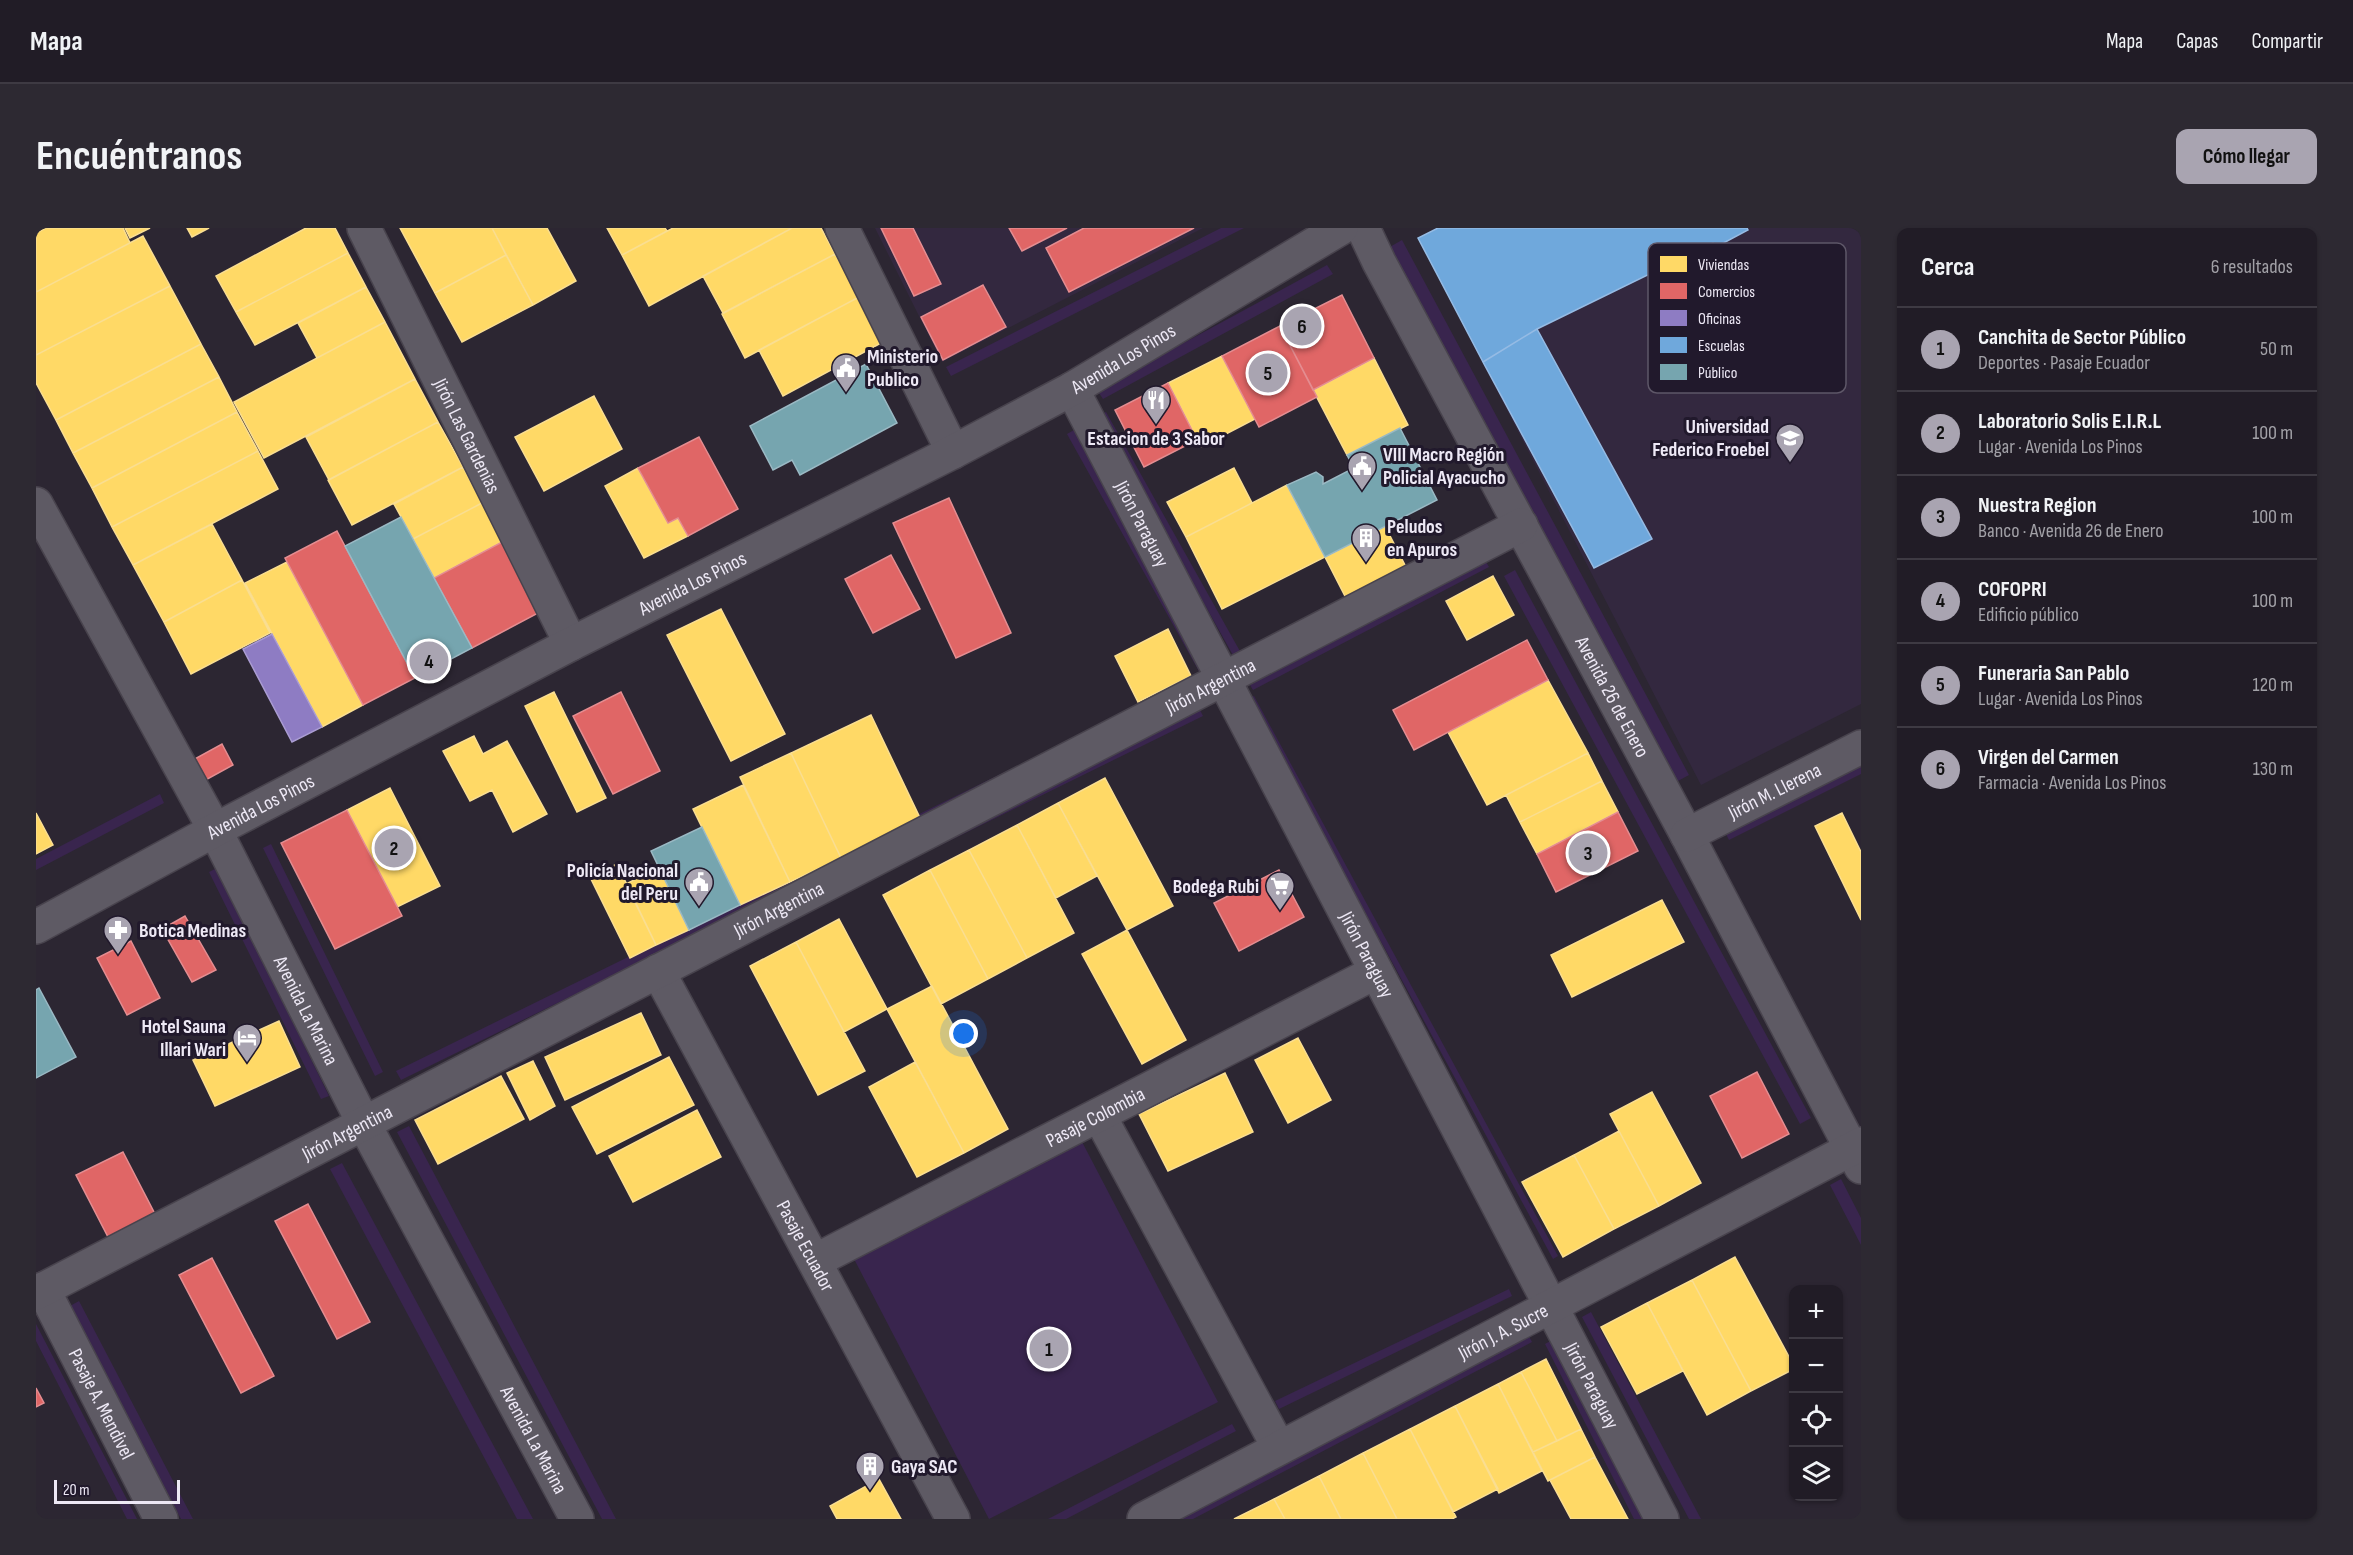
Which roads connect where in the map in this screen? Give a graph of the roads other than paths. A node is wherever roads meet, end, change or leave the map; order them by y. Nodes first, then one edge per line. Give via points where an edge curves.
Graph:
1 (364, 228) edge
2 (842, 228) edge
3 (1341, 228) edge
4 (1363, 228) edge
5 (1072, 389) junction
6 (953, 452) junction
7 (36, 504) edge
8 (1521, 525) junction
9 (571, 644) junction
10 (1222, 680) junction
11 (1861, 747) edge
12 (215, 830) junction
13 (1687, 835) junction
14 (36, 927) edge
15 (658, 971) junction
16 (1376, 972) junction
17 (1099, 1115) junction
18 (364, 1124) junction
19 (1858, 1154) edge
20 (814, 1261) junction
21 (40, 1291) edge
22 (1551, 1307) junction
23 (1279, 1448) junction
24 (161, 1519) edge
25 (577, 1519) edge
26 (953, 1519) edge
27 (1144, 1519) edge
28 (1662, 1519) edge

1 - 9 street, Jirón Las Gardenias
2 - 6 street
3 - 5 street, Avenida Los Pinos
4 - 8 street, Avenida 26 de Enero
5 - 6 street, Avenida Los Pinos
5 - 10 street, Jirón Paraguay
6 - 9 street, Avenida Los Pinos
7 - 12 street, Avenida La Marina
8 - 10 street, Jirón Argentina
8 - 13 street, Avenida 26 de Enero
9 - 12 street, Avenida Los Pinos
10 - 15 street, Jirón Argentina
10 - 16 street, Jirón Paraguay
11 - 13 street, Jirón M. Llerena
12 - 14 street, Avenida Los Pinos
12 - 18 street, Avenida La Marina
13 - 19 street, Avenida 26 de Enero
15 - 18 street, Jirón Argentina
15 - 20 street, Pasaje Ecuador
16 - 17 street, Pasaje Colombia
16 - 22 street, Jirón Paraguay
17 - 20 street, Pasaje Colombia
17 - 23 street
18 - 21 street, Jirón Argentina
18 - 25 street, Avenida La Marina
19 - 22 street, Jirón J. A. Sucre
20 - 26 street, Pasaje Ecuador
21 - 24 street, Pasaje A. Mendivel
22 - 23 street, Jirón J. A. Sucre
22 - 28 street, Jirón Paraguay
23 - 27 street, Jirón J. A. Sucre

